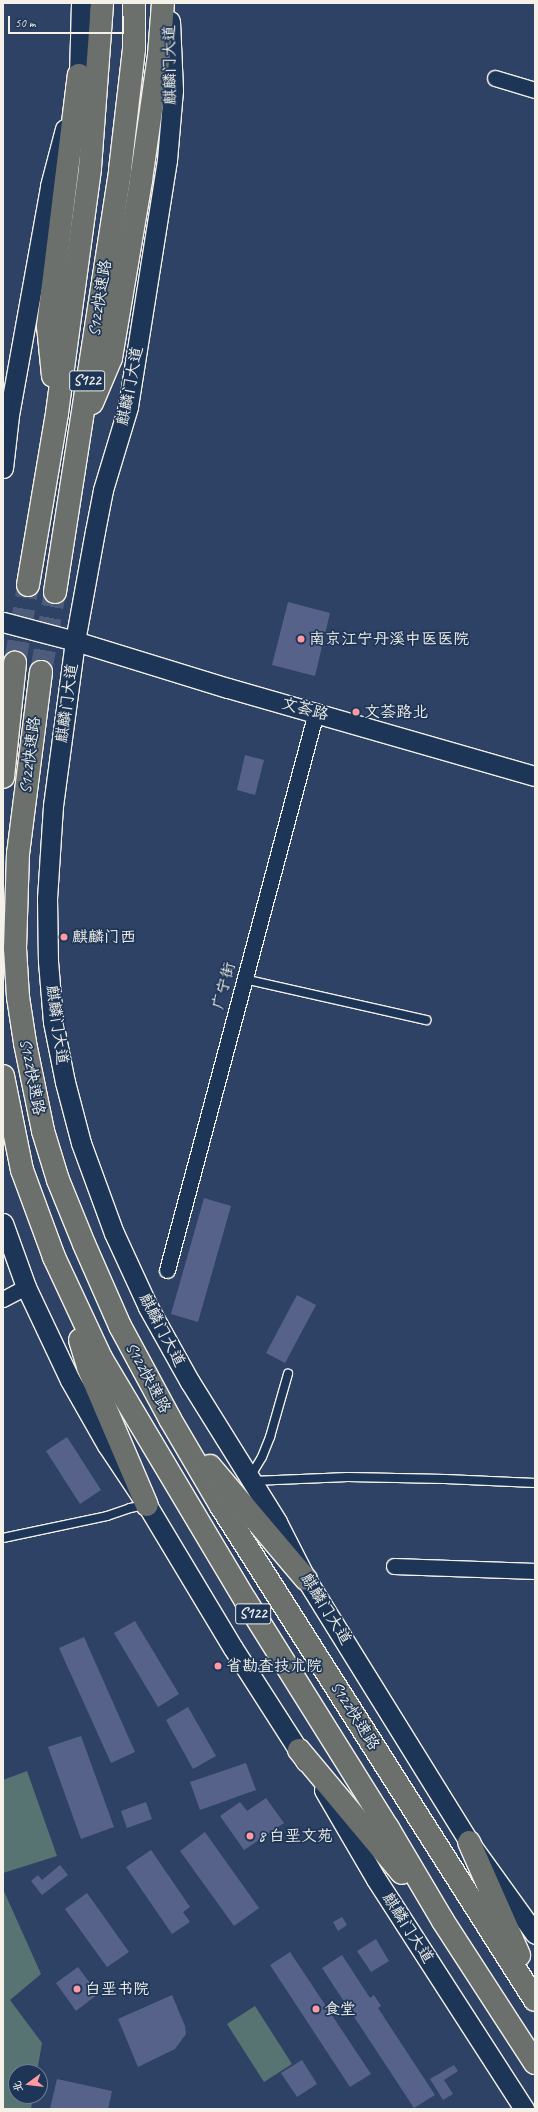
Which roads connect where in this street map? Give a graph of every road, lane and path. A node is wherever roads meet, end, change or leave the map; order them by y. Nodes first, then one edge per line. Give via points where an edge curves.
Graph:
1 (81, 3) edge
2 (102, 3) edge
3 (134, 3) edge
4 (163, 3) edge
5 (169, 3) edge
6 (79, 75) junction
7 (495, 78) dead end
8 (535, 90) edge
9 (57, 413) junction
10 (78, 438) junction
11 (3, 468) edge
12 (28, 586) tunnel mouth
13 (55, 592) tunnel mouth
14 (3, 622) edge
15 (75, 641) junction
16 (15, 663) tunnel mouth
17 (41, 672) tunnel mouth
18 (316, 712) junction
19 (535, 776) edge
20 (3, 778) edge
21 (244, 979) junction
22 (426, 1020) dead end
23 (3, 1076) edge
24 (3, 1223) edge
25 (54, 1257) junction
26 (167, 1270) dead end
27 (26, 1287) junction
28 (3, 1299) edge
29 (288, 1374) dead end
30 (170, 1419) junction
31 (251, 1479) junction
32 (535, 1483) edge
33 (147, 1505) junction
34 (3, 1538) edge
35 (394, 1566) dead end
36 (535, 1571) edge
37 (306, 1579) junction
38 (299, 1750) junction
39 (469, 1842) junction
40 (443, 1921) junction
41 (535, 1934) edge
42 (535, 1990) edge
43 (535, 2000) edge
44 (535, 2063) edge
45 (524, 2109) edge

1 - 6 street
2 - 9 highway, S122快速路 / S122 via 90,168
3 - 10 highway, S122快速路 / S122 via 134,49 120,170
4 - 10 highway via 159,55 111,358
5 - 15 street, 麒麟门大道 via 173,90 167,160 128,407 103,490
6 - 9 highway via 48,326
6 - 11 street via 50,186 9,415
7 - 8 street
9 - 12 highway, S122快速路 / S122
10 - 13 highway, S122快速路 / S122
14 - 15 street, 文荟路
15 - 18 street, 文荟路
15 - 31 street, 麒麟门大道 via 53,806 47,898 48,961 53,1022 65,1082 81,1143 114,1233 148,1307 190,1382
16 - 20 highway, S122快速路
17 - 30 highway, S122快速路 / S122 via 18,853 15,948 18,997 25,1043 43,1130 58,1180 120,1326
18 - 19 street, 文荟路
18 - 21 street, 广宁街
21 - 22 lane
21 - 26 street, 广宁街
23 - 25 highway, S122快速路 / S122 via 22,1170
24 - 27 street, 麒麟门大道
25 - 33 highway via 88,1367
25 - 40 highway, S122快速路 / S122 via 101,1358 246,1601
27 - 28 street
27 - 33 street, 麒麟门大道 via 70,1380 107,1446
29 - 31 lane via 270,1437
30 - 37 highway
30 - 43 highway, S122快速路 / S122 via 221,1506
31 - 32 lane via 348,1477
31 - 37 street, 麒麟门大道 via 277,1522
33 - 34 lane
33 - 38 street, 麒麟门大道 via 233,1648
35 - 36 street
37 - 39 street, 麒麟门大道
38 - 40 highway
38 - 45 street, 麒麟门大道 via 376,1879
39 - 41 street, 麒麟门大道
39 - 42 highway
40 - 44 highway, S122快速路 / S122

